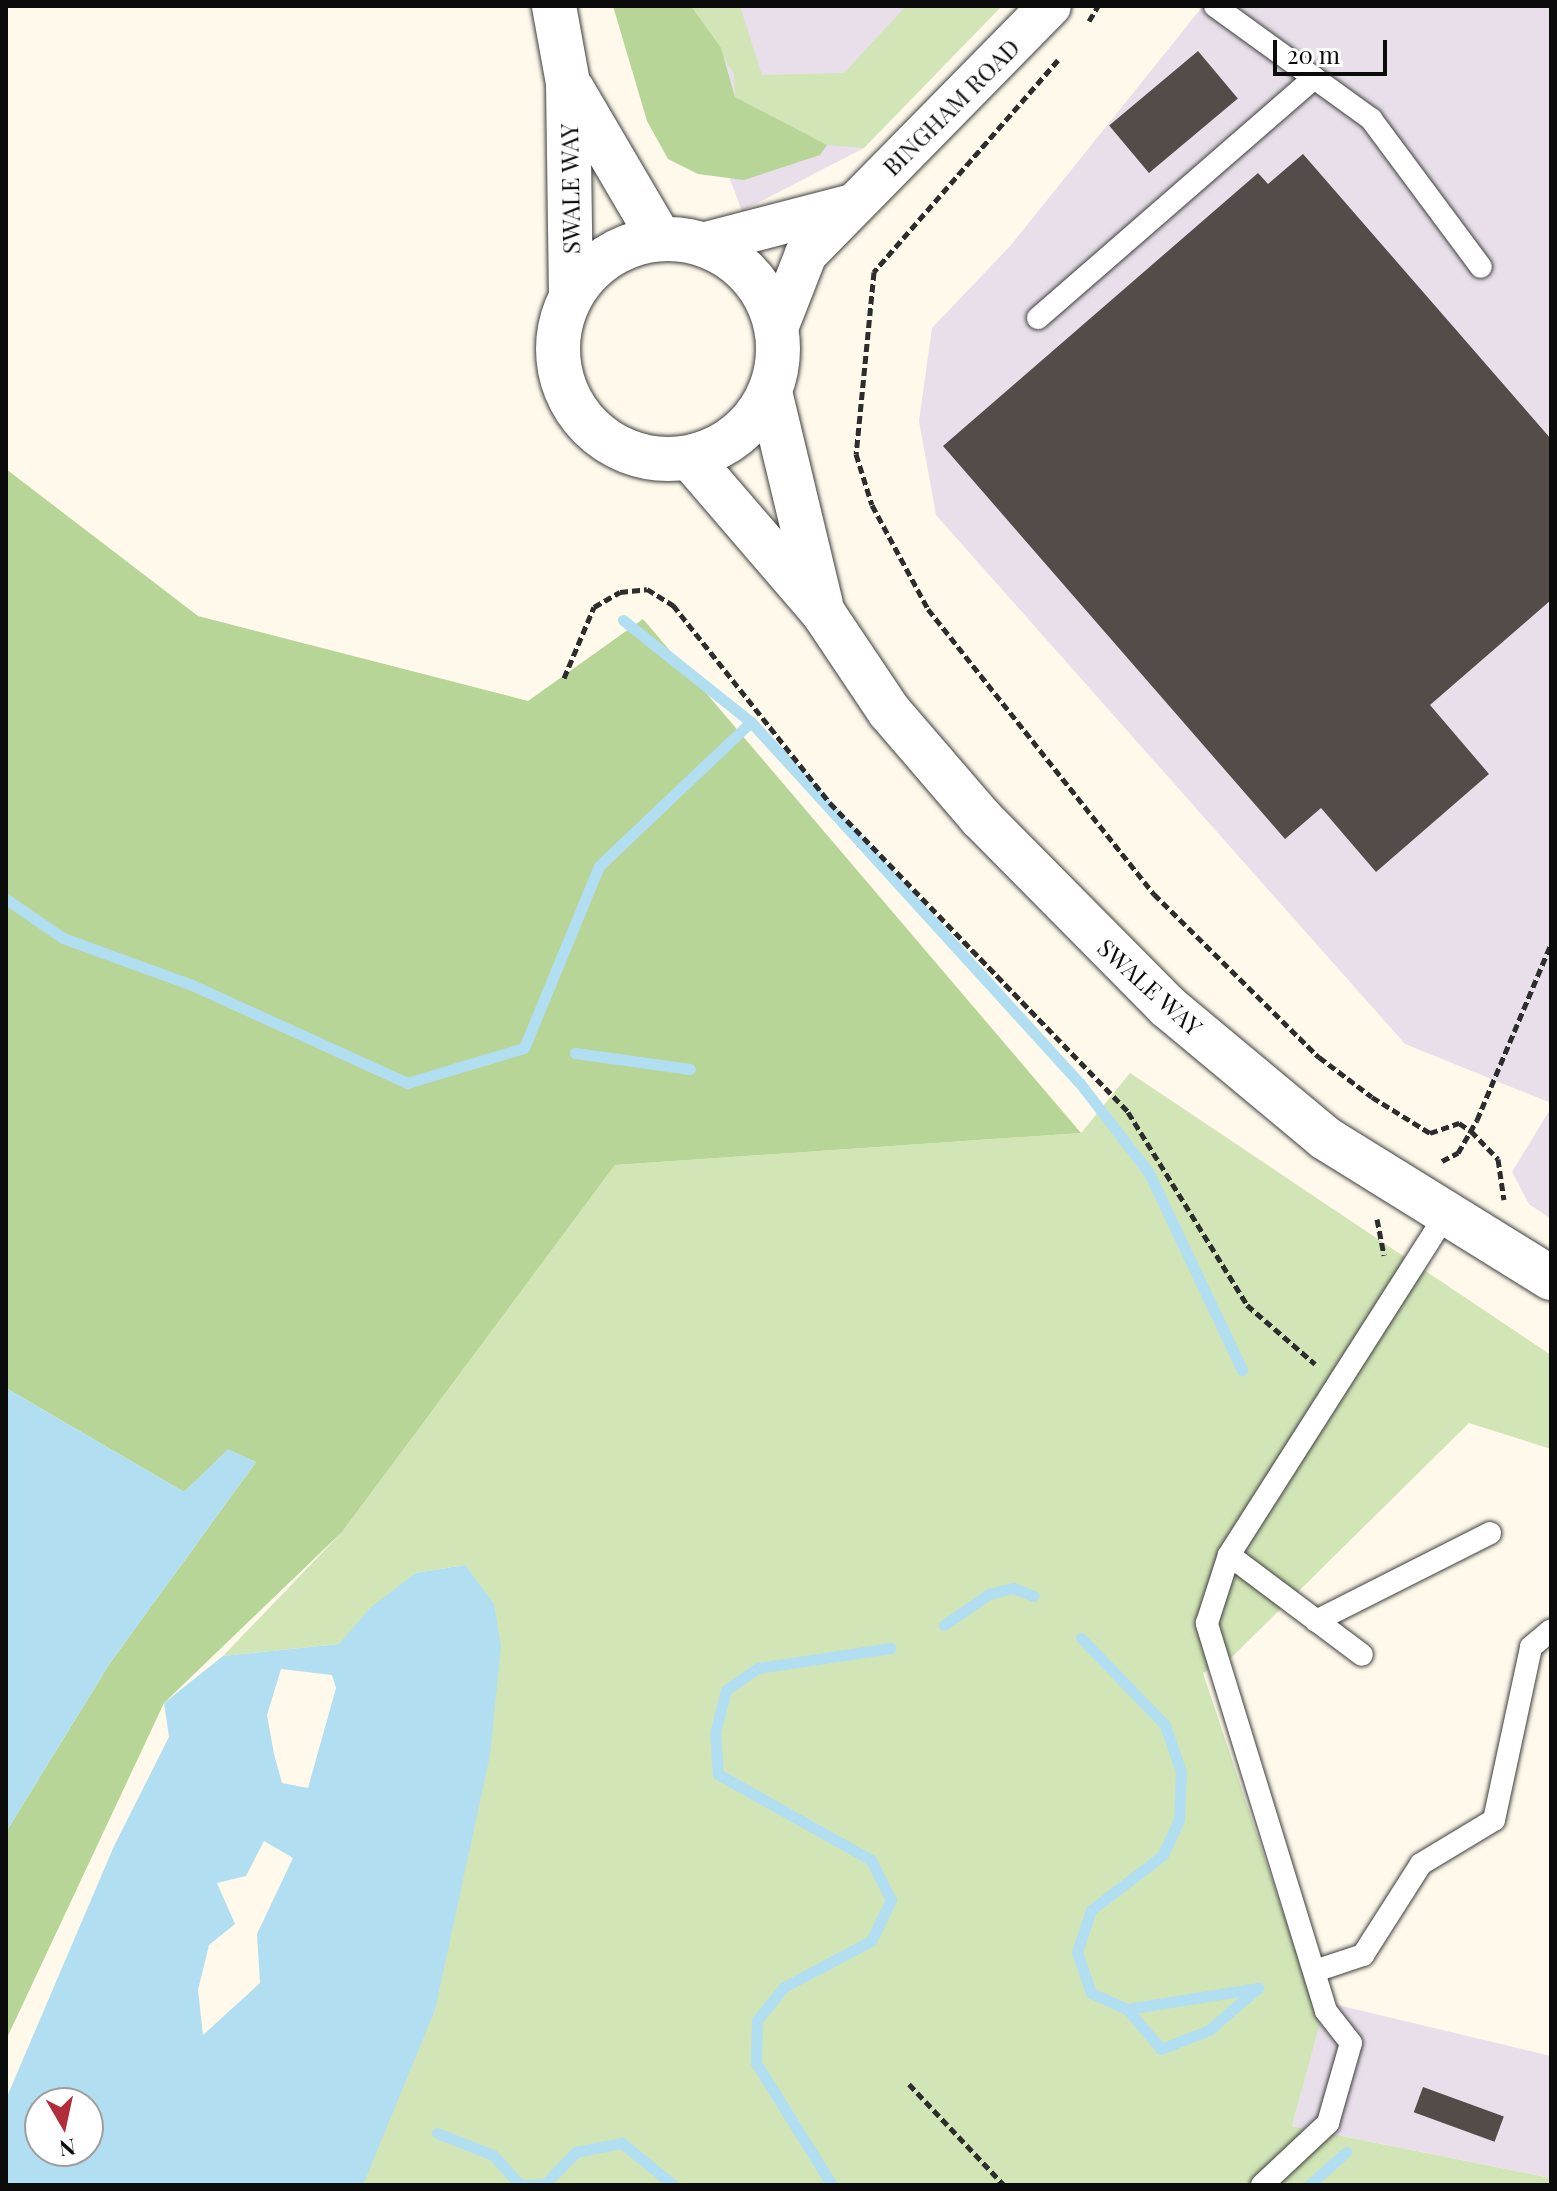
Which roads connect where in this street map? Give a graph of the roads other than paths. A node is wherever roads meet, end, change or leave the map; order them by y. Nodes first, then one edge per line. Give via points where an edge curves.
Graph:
1 (554, 6) edge
2 (1215, 6) edge
3 (1067, 16) edge
4 (1314, 78) junction
5 (568, 83) junction
6 (850, 206) junction
7 (681, 242) junction
8 (1481, 267) dead end
9 (571, 294) junction
10 (1038, 318) dead end
11 (777, 328) junction
12 (770, 392) junction
13 (690, 458) junction
14 (824, 614) junction
15 (1444, 1217) junction
16 (1551, 1278) edge
17 (1490, 1533) dead end
18 (1229, 1555) junction
19 (1316, 1621) junction
20 (1551, 1630) edge
21 (1362, 1655) dead end
22 (1315, 1971) junction
23 (1262, 2185) edge

1 - 5 street, SWALE WAY
2 - 4 lane
3 - 6 street, BINGHAM ROAD via 984,80
4 - 8 lane via 1371,119
4 - 10 lane
5 - 7 street, SWALE WAY
5 - 9 street, SWALE WAY
6 - 7 street, BINGHAM ROAD
6 - 11 street, BINGHAM ROAD via 806,254
7 - 9 street via 604,260
7 - 11 street via 751,276
9 - 13 street via 558,328 557,364 568,399 589,428 653,460
11 - 12 street
12 - 13 street via 751,423
12 - 14 street, SWALE WAY
13 - 14 street, SWALE WAY
14 - 15 street, SWALE WAY via 889,711 1052,895 1168,1007 1373,1172
15 - 16 street, SWALE WAY
15 - 18 lane
17 - 19 lane
18 - 19 lane
18 - 22 lane via 1207,1623
19 - 21 lane
20 - 22 lane via 1531,1647 1494,1820 1421,1864 1363,1955
22 - 23 lane via 1326,2011 1351,2043 1345,2070 1328,2123

